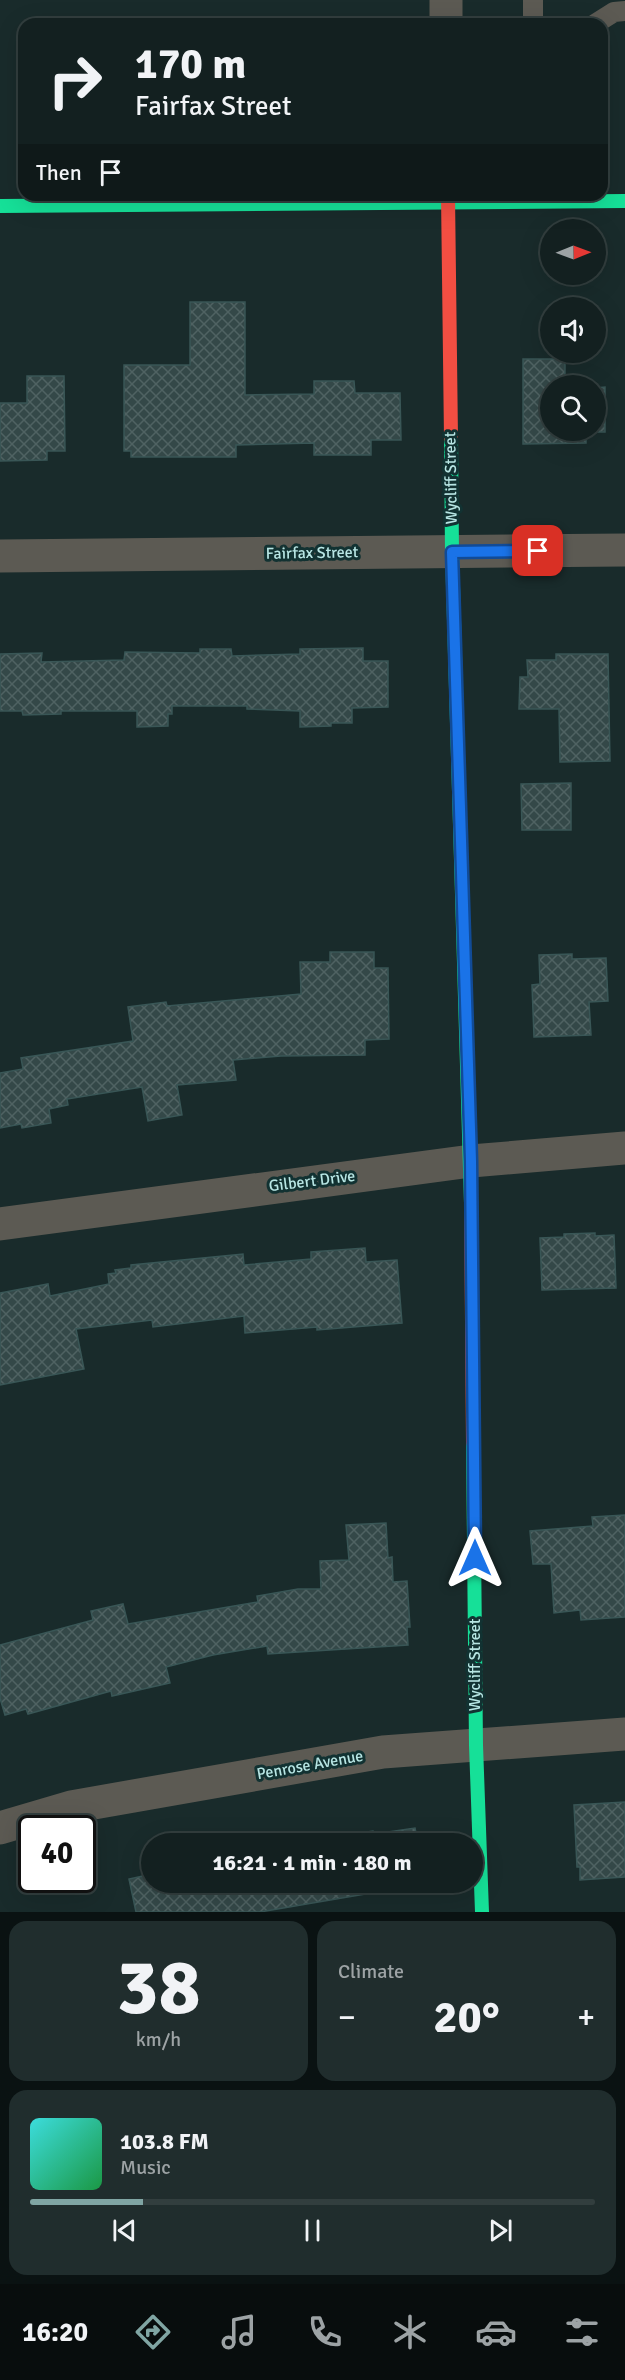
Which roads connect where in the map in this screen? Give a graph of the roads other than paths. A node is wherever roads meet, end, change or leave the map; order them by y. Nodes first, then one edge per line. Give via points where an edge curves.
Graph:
1 (446, 0) edge
2 (533, 0) edge
3 (625, 12) edge
4 (446, 18) edge
5 (533, 18) edge
6 (604, 18) edge
7 (320, 201) edge
8 (448, 201) edge
9 (608, 201) edge
10 (625, 201) edge
11 (0, 206) edge
12 (625, 550) edge
13 (452, 552) junction
14 (0, 556) edge
15 (625, 1148) edge
16 (471, 1161) junction
17 (0, 1224) edge
18 (625, 1734) edge
19 (476, 1745) junction
20 (0, 1828) edge
21 (482, 1912) edge

1 - 4 street
2 - 5 lane
3 - 6 lane via 614,12
7 - 11 street
8 - 13 street, Wycliff Street
9 - 10 street
12 - 13 street, Fairfax Street
13 - 14 street, Fairfax Street
13 - 16 street, Wycliff Street
15 - 16 street, Gilbert Drive
16 - 17 street, Gilbert Drive
16 - 19 street, Wycliff Street
18 - 19 street, Penrose Avenue
19 - 20 street, Penrose Avenue via 372,1754 71,1807
19 - 21 street, Wycliff Street

